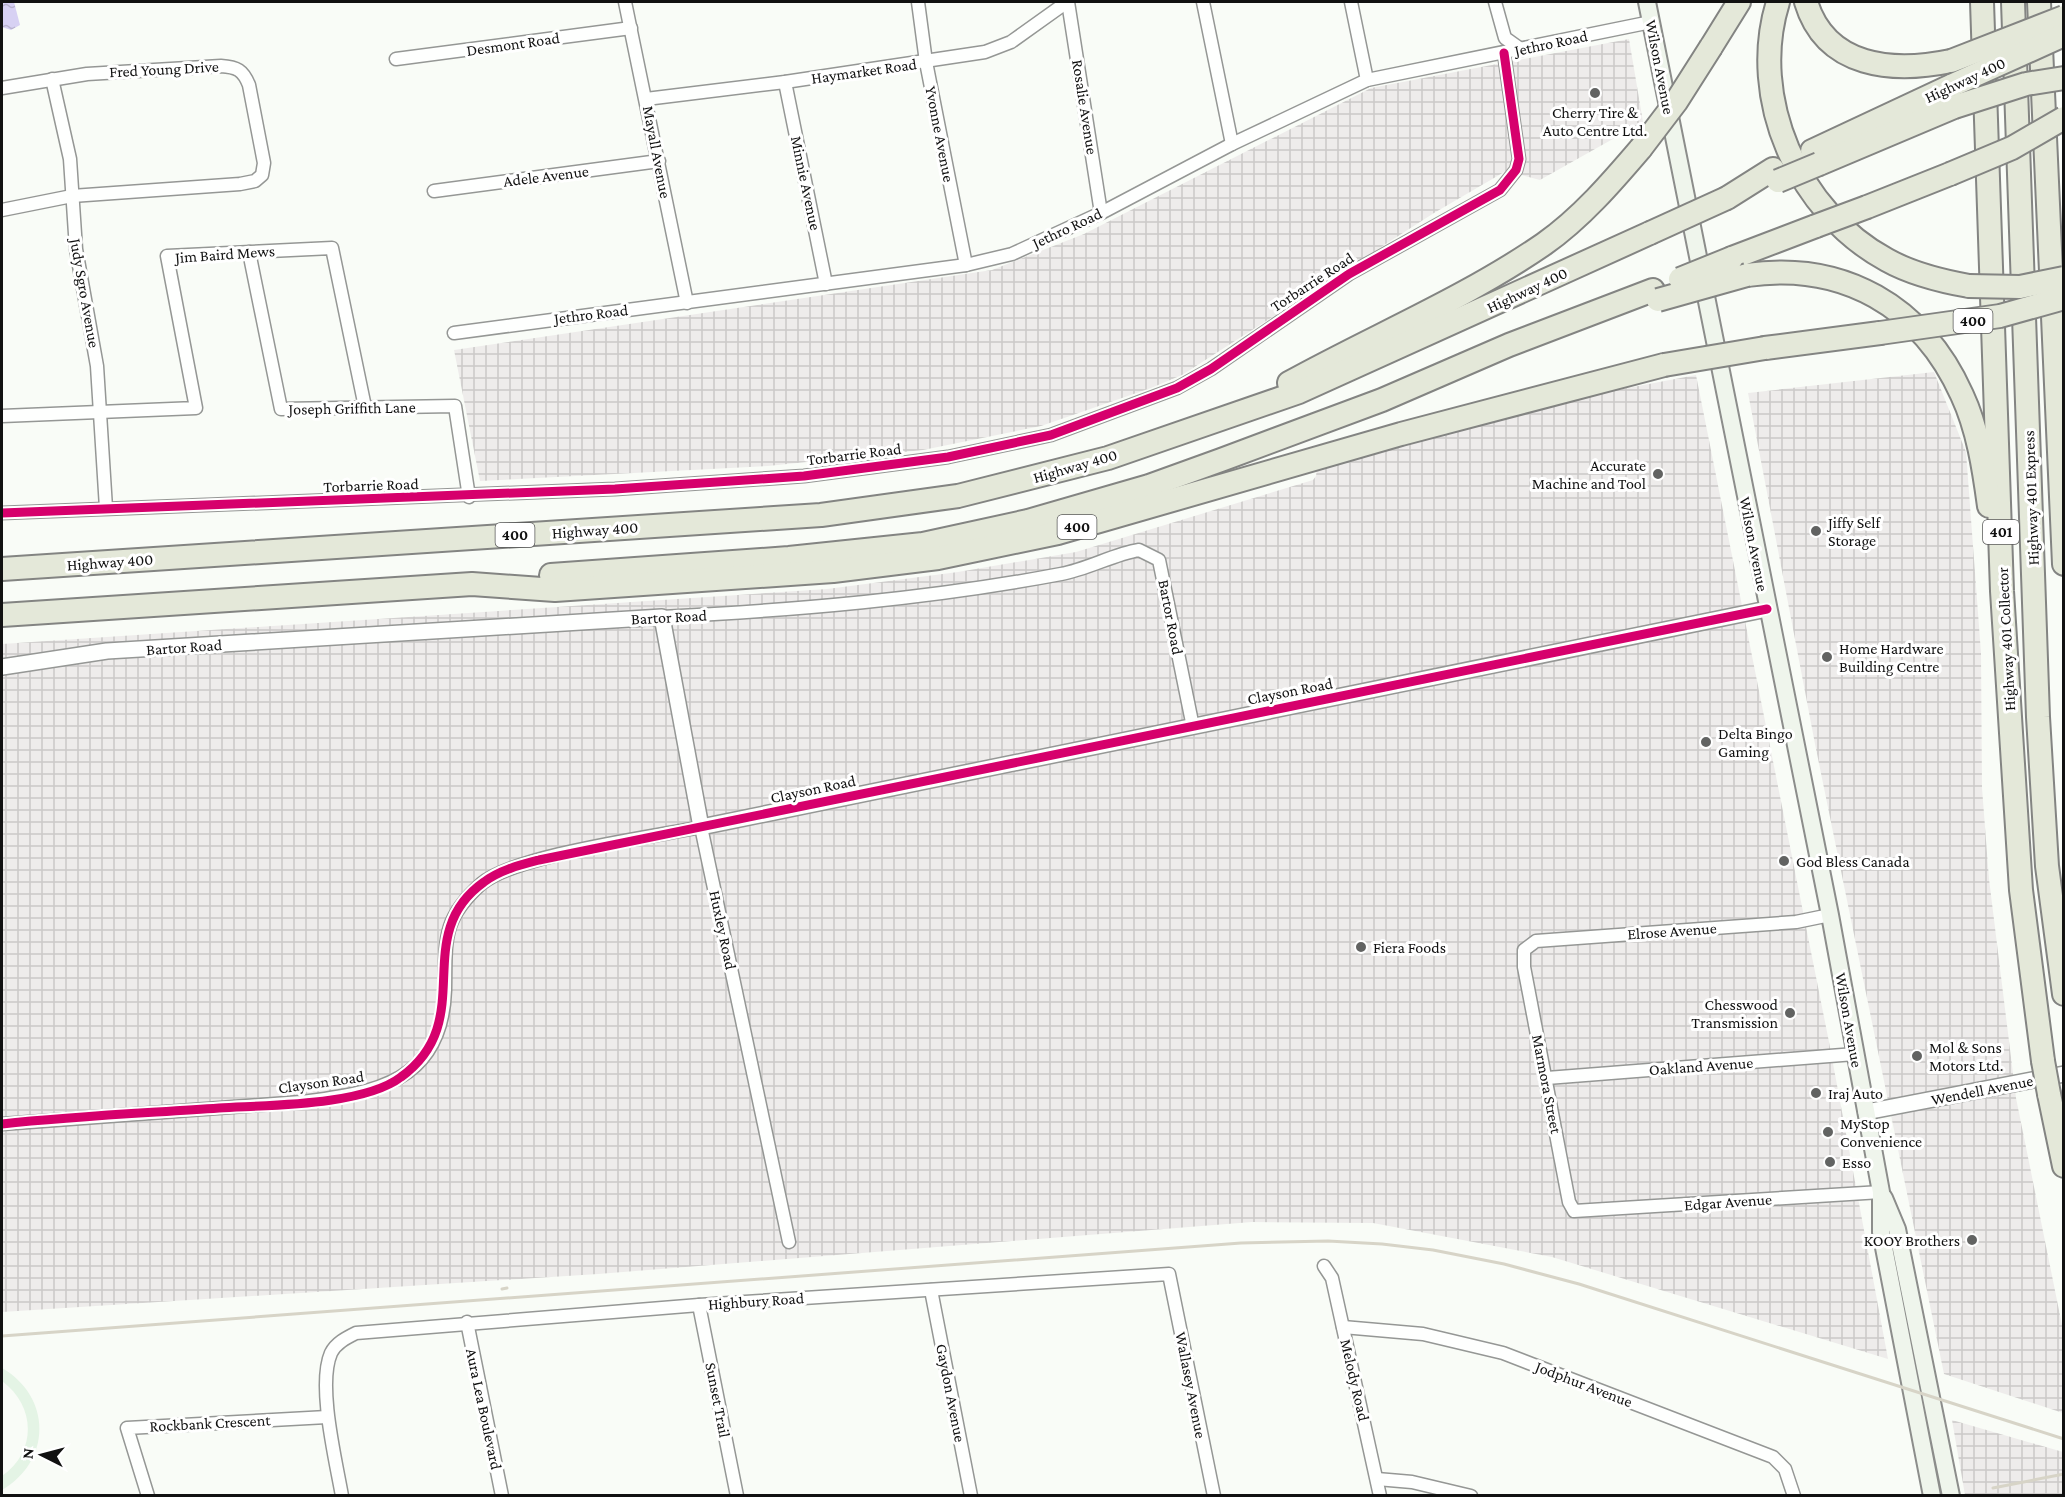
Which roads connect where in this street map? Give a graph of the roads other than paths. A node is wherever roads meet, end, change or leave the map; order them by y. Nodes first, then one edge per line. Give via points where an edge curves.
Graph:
1 (625, 2) edge
2 (918, 2) edge
3 (1068, 2) edge
4 (1203, 2) edge
5 (1351, 2) edge
6 (1495, 2) edge
7 (1647, 2) edge
8 (1739, 2) edge
9 (1778, 2) edge
10 (1806, 2) edge
11 (1965, 2) edge
12 (1982, 2) edge
13 (2013, 2) edge
14 (2039, 2) edge
15 (2064, 17) edge
16 (1651, 22) junction
17 (1499, 24) junction
18 (631, 28) junction
19 (2064, 35) edge
20 (1522, 50) junction
21 (1504, 53) junction
22 (1484, 56) junction
23 (396, 59) dead end
24 (926, 62) junction
25 (2064, 78) edge
26 (52, 79) junction
27 (1367, 80) junction
28 (785, 82) junction
29 (2, 88) edge
30 (1954, 96) junction
31 (646, 99) junction
32 (1987, 113) junction
33 (2064, 118) edge
34 (1232, 144) junction
35 (658, 161) junction
36 (434, 190) dead end
37 (72, 196) junction
38 (2, 210) edge
39 (1101, 213) junction
40 (249, 252) junction
41 (966, 265) junction
42 (1739, 266) junction
43 (2064, 278) edge
44 (826, 284) junction
45 (2064, 298) edge
46 (687, 303) junction
47 (454, 333) dead end
48 (365, 407) junction
49 (100, 410) junction
50 (2, 416) edge
51 (1230, 416) junction
52 (469, 497) junction
53 (106, 508) junction
54 (2, 513) edge
55 (2064, 564) edge
56 (2, 569) edge
57 (472, 584) junction
58 (2002, 591) junction
59 (1767, 609) junction
60 (2, 615) edge
61 (662, 617) junction
62 (2, 667) edge
63 (1193, 727) junction
64 (701, 827) junction
65 (1830, 915) junction
66 (1523, 957) joint
67 (2064, 994) edge
68 (1855, 1054) junction
69 (2064, 1074) edge
70 (1547, 1078) junction
71 (1866, 1113) junction
72 (2, 1124) edge
73 (2064, 1166) edge
74 (1881, 1192) junction
75 (1574, 1211) joint
76 (789, 1242) dead end
77 (1324, 1266) dead end
78 (1169, 1274) joint
79 (931, 1290) junction
80 (699, 1305) junction
81 (466, 1323) junction
82 (1343, 1327) junction
83 (327, 1417) junction
84 (1377, 1479) junction
85 (148, 1496) edge
86 (342, 1496) edge
87 (502, 1496) edge
88 (737, 1496) edge
89 (971, 1496) edge
90 (1214, 1496) edge
91 (1380, 1496) edge
92 (1471, 1496) edge
93 (1794, 1496) edge
94 (1932, 1496) edge
95 (1951, 1496) edge

1 - 18 street, Mayall Avenue
2 - 24 street, Yvonne Avenue
3 - 24 street, Haymarket Road via 1011,42 985,52
3 - 39 street, Rosalie Avenue
4 - 34 street
5 - 27 street
6 - 17 street
7 - 16 main road, Wilson Avenue
8 - 51 highway, bridge via 1641,148 1601,194 1546,243 1474,287
9 - 43 highway, bridge via 1771,42 1773,100 1785,145 1813,194 1850,234 1885,260 1933,279 1969,286 2020,287
10 - 15 highway, bridge via 1824,36 1840,50 1870,63 1898,68 1951,61
11 - 32 highway
12 - 32 highway, Highway 401 Collector / 401
13 - 67 highway, Highway 401 Express / 401 via 2038,717 2047,866
14 - 55 highway, Highway 401 Express
16 - 20 street, Jethro Road
16 - 59 main road, Wilson Avenue
17 - 20 street via 1511,45
17 - 22 street via 1496,44
18 - 23 street, Desmont Road
18 - 31 street, Mayall Avenue
19 - 30 highway, Highway 400, bridge
20 - 21 street, Jethro Road
21 - 22 street, Jethro Road
21 - 52 street, Torbarrie Road via 1519,147 1516,170 1509,180 1500,189 1349,274 1177,388 1051,435 948,457 804,476
22 - 27 street, Jethro Road
24 - 28 street, Haymarket Road
24 - 41 street, Yvonne Avenue
25 - 30 highway, bridge
26 - 29 street, Fred Young Drive
26 - 37 street, Judy Sgro Avenue via 68,148
26 - 37 street, Fred Young Drive via 143,70 236,67 249,85 264,163 262,175 240,184
27 - 34 street, Jethro Road
28 - 31 street, Haymarket Road
28 - 44 street, Minnie Avenue
30 - 51 highway, Highway 400 / 400, bridge via 1370,362
31 - 35 street, Mayall Avenue
32 - 58 highway, Highway 401 Collector / 401
33 - 42 highway, bridge via 2012,148 1816,226
34 - 39 street, Jethro Road
35 - 36 street, Adele Avenue
35 - 46 street, Mayall Avenue
37 - 38 street
37 - 49 street, Judy Sgro Avenue
39 - 41 street, Jethro Road via 1012,254
40 - 48 street, Joseph Griffith Lane via 281,409
40 - 48 street, Jim Baird Mews via 332,248
40 - 49 street, Jim Baird Mews via 167,256 196,408
41 - 44 street, Jethro Road
42 - 57 highway, bridge via 1656,295 1511,357 1430,381 1149,486 1029,521 923,544
42 - 58 highway via 1800,272 1852,285 1885,301 1925,336 1953,377 1971,418
44 - 46 street, Jethro Road
45 - 57 highway, 400, bridge via 2000,316 1664,365 1378,441 1058,533 938,558 833,572 555,590
46 - 47 street, Jethro Road
48 - 52 street, Joseph Griffith Lane via 455,406
49 - 50 street
49 - 53 street, Judy Sgro Avenue
51 - 56 highway, Highway 400 / 400 via 1026,481 899,506 821,515
52 - 53 street, Torbarrie Road
53 - 54 street, Torbarrie Road
57 - 60 highway, 400
58 - 73 highway, Highway 401 Collector / 401, bridge via 2021,890 2043,1060
59 - 63 street, Clayson Road
59 - 65 main road, Wilson Avenue
61 - 62 street, Bartor Road via 107,651
61 - 63 street, Bartor Road via 835,606 957,590 1068,573 1139,550 1159,560
61 - 64 street, Huxley Road
63 - 64 street, Clayson Road
64 - 72 street, Clayson Road via 538,860 484,882 460,905 445,940 443,1006 433,1043 410,1070 383,1088 301,1102
64 - 76 street, Huxley Road
65 - 66 street, Elrose Avenue via 1796,922 1536,941
65 - 68 main road, Wilson Avenue
66 - 70 street, Marmora Street
68 - 70 street, Oakland Avenue
68 - 71 main road, Wilson Avenue
69 - 71 street, Wendell Avenue
70 - 75 street, Marmora Street via 1569,1202
71 - 74 main road, Wilson Avenue
74 - 75 street, Edgar Avenue
74 - 94 main road, Wilson Avenue via 1881,1233
74 - 95 main road, Wilson Avenue via 1897,1229
77 - 82 street, Melody Road via 1332,1278
78 - 79 street, Highbury Road
78 - 90 street, Wallasey Avenue
79 - 80 street, Highbury Road
79 - 89 street, Gaydon Avenue
80 - 81 street, Highbury Road
80 - 88 street, Sunset Trail
81 - 83 street, Highbury Road via 367,1331 344,1339 328,1363
81 - 87 street, Aura Lea Boulevard
82 - 84 street, Melody Road
82 - 93 street, Jodphur Avenue via 1423,1334 1503,1353 1773,1457 1785,1469
83 - 85 street, Rockbank Crescent via 127,1428
83 - 86 street
84 - 91 street, Melody Road
84 - 92 street via 1402,1480

